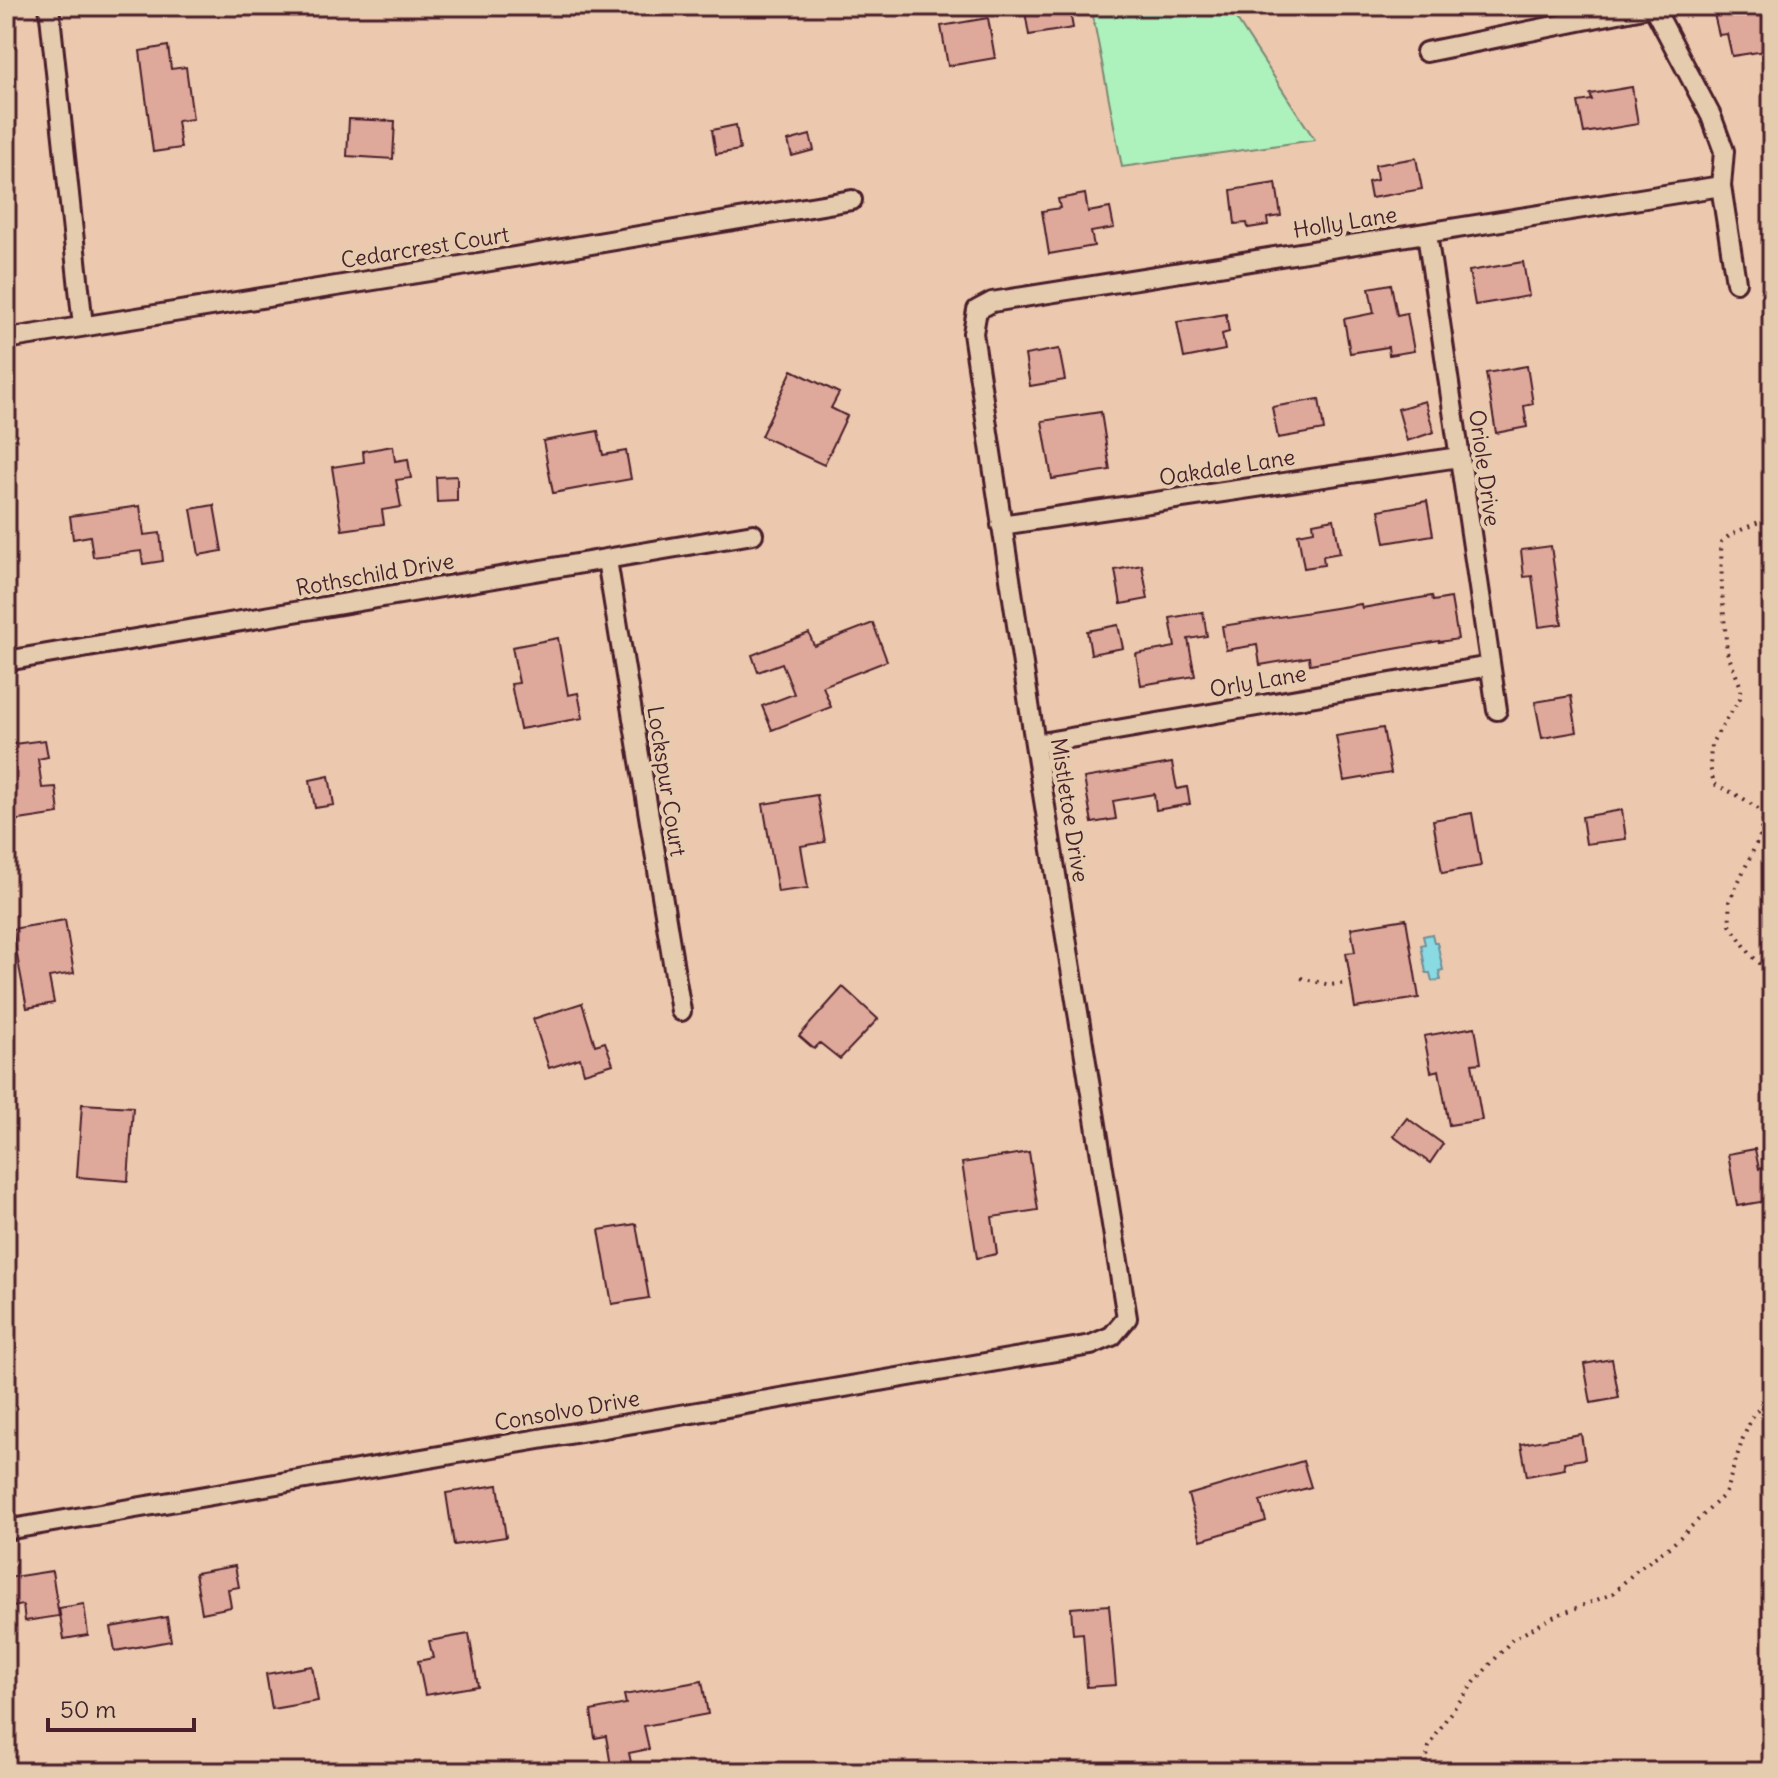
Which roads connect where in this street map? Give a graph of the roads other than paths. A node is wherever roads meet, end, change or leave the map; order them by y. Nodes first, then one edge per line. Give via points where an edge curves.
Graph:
1 (49, 6) edge
2 (1653, 6) edge
3 (1426, 52) dead end
4 (1721, 186) junction
5 (852, 200) dead end
6 (1427, 234) junction
7 (1736, 282) dead end
8 (977, 310) joint
9 (83, 326) junction
10 (6, 339) edge
11 (1459, 457) junction
12 (1001, 525) junction
13 (753, 534) dead end
14 (607, 560) junction
15 (6, 661) edge
16 (1490, 666) junction
17 (1497, 710) dead end
18 (1035, 744) junction
19 (681, 1011) dead end
20 (1127, 1318) joint
21 (6, 1530) edge

1 - 9 street
2 - 3 street
2 - 4 street via 1711,116 1724,151
4 - 6 street, Holly Lane
4 - 7 street
5 - 9 street, Cedarcrest Court
6 - 8 street, Holly Lane via 992,302
6 - 11 street, Oriole Drive
8 - 12 street, Mistletoe Drive via 973,333
9 - 10 street, Cedarcrest Court
11 - 12 street, Oakdale Lane
11 - 16 street, Oriole Drive
12 - 18 street, Mistletoe Drive
13 - 14 street, Rothschild Drive
14 - 15 street, Rothschild Drive
14 - 19 street, Lockspur Court
16 - 17 street, Oriole Drive
16 - 18 street, Orly Lane
18 - 20 street, Mistletoe Drive
20 - 21 street, Consolvo Drive via 1112,1336 1091,1345

